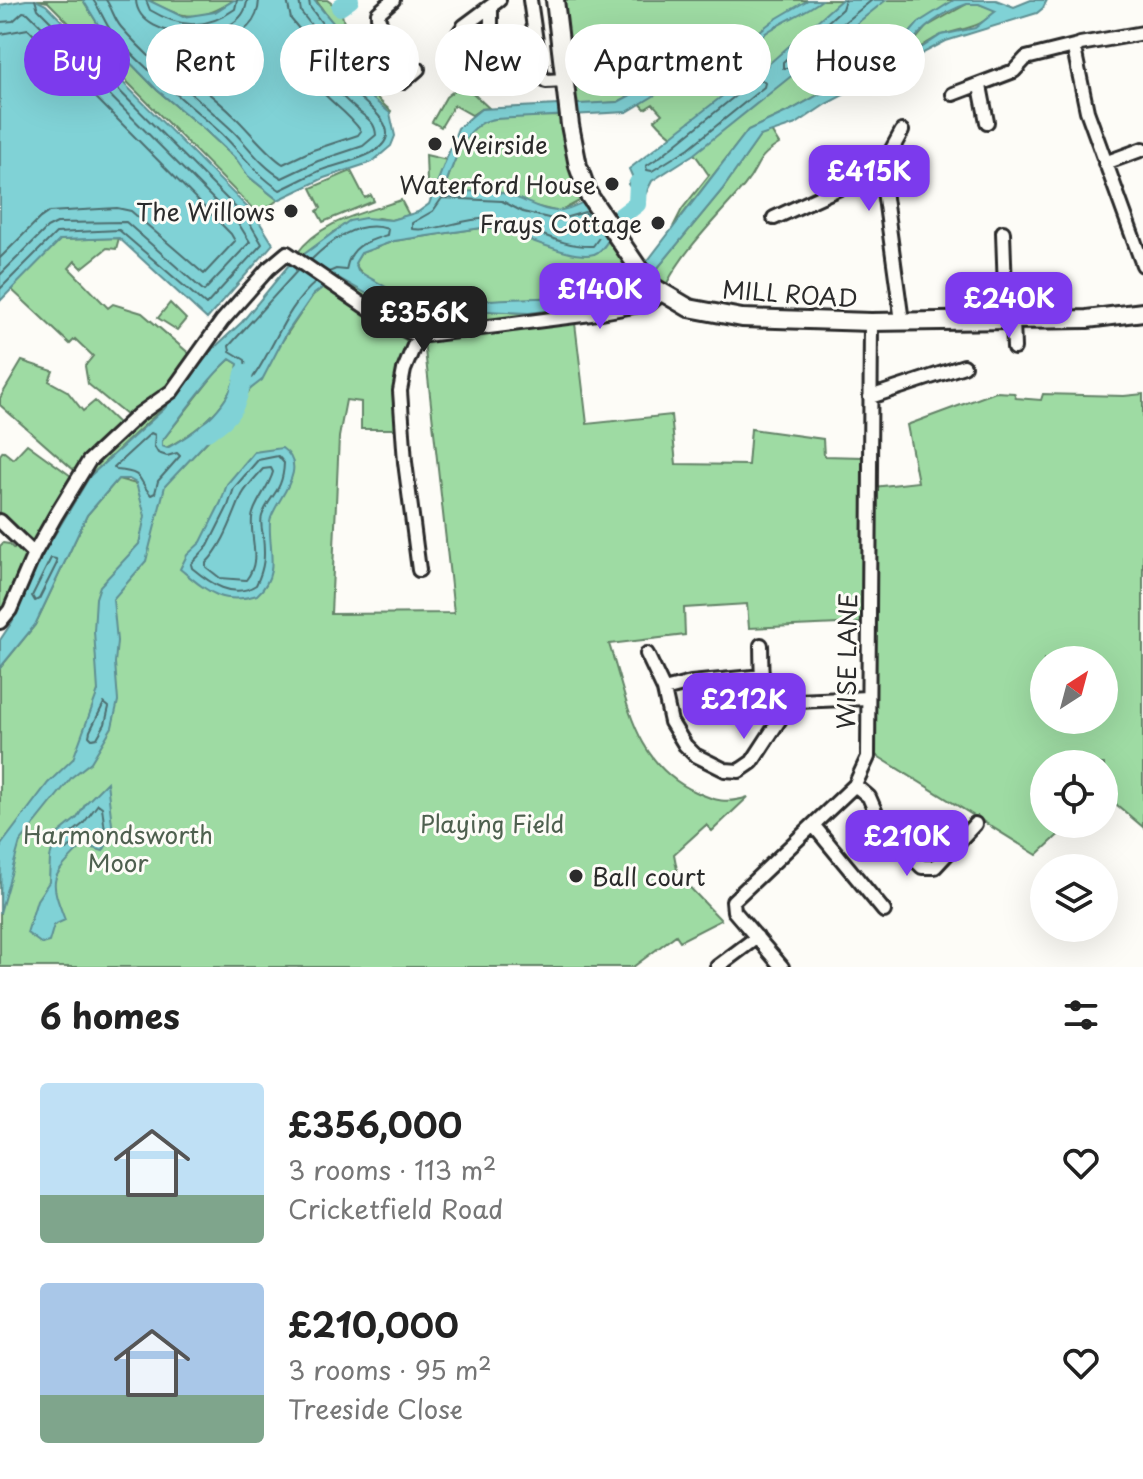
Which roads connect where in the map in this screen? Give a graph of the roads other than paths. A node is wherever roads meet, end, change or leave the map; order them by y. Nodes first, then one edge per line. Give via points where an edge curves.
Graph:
1 (393, 0) edge
2 (530, 0) edge
3 (555, 0) edge
4 (381, 24) edge
5 (1143, 33) edge
6 (1078, 45) junction
7 (565, 80) edge
8 (980, 86) junction
9 (565, 88) edge
10 (953, 94) dead end
11 (567, 96) edge
12 (987, 122) dead end
13 (902, 131) dead end
14 (1143, 149) edge
15 (1105, 163) junction
16 (881, 169) junction
17 (774, 218) dead end
18 (1003, 232) dead end
19 (1143, 265) edge
20 (656, 289) junction
21 (1143, 312) edge
22 (1010, 320) junction
23 (902, 321) junction
24 (871, 322) junction
25 (418, 336) junction
26 (1014, 348) dead end
27 (964, 366) dead end
28 (870, 397) junction
29 (0, 521) edge
30 (34, 554) junction
31 (419, 570) dead end
32 (0, 622) edge
33 (761, 645) dead end
34 (647, 654) dead end
35 (763, 676) junction
36 (664, 690) junction
37 (868, 698) junction
38 (782, 716) junction
39 (855, 785) junction
40 (975, 824) dead end
41 (814, 826) junction
42 (884, 911) dead end
43 (757, 937) junction
44 (717, 967) edge
45 (782, 967) edge

1 - 4 street via 378,13
2 - 9 street via 541,76
3 - 7 street
5 - 6 street
6 - 8 street via 1026,58 1014,71
6 - 15 street via 1074,49 1087,111
8 - 10 street
8 - 12 street
11 - 20 street via 578,166 591,200
13 - 16 street
14 - 15 street
15 - 19 street
16 - 17 street
16 - 23 street
18 - 22 street
20 - 24 street, MILL ROAD via 689,308 732,317
20 - 25 street via 650,303
21 - 22 street, MILL ROAD
22 - 23 street, MILL ROAD
22 - 26 street
23 - 24 street, MILL ROAD
24 - 28 street, WISE LANE
25 - 30 street via 385,320 287,253 222,321 172,391 89,461
25 - 31 street via 400,391
27 - 28 street
28 - 37 street, WISE LANE
29 - 30 street
30 - 32 street
33 - 35 street
34 - 36 street
35 - 36 street
35 - 38 street via 768,705
36 - 38 street via 671,722 685,745 725,770 739,771 752,762
37 - 38 street via 806,699
37 - 39 street, WISE LANE via 868,757
39 - 40 street via 869,797 882,827 922,867 935,867
39 - 41 street, WISE LANE
41 - 42 street
41 - 43 street, WISE LANE via 733,901 734,911
43 - 44 street
43 - 45 street

